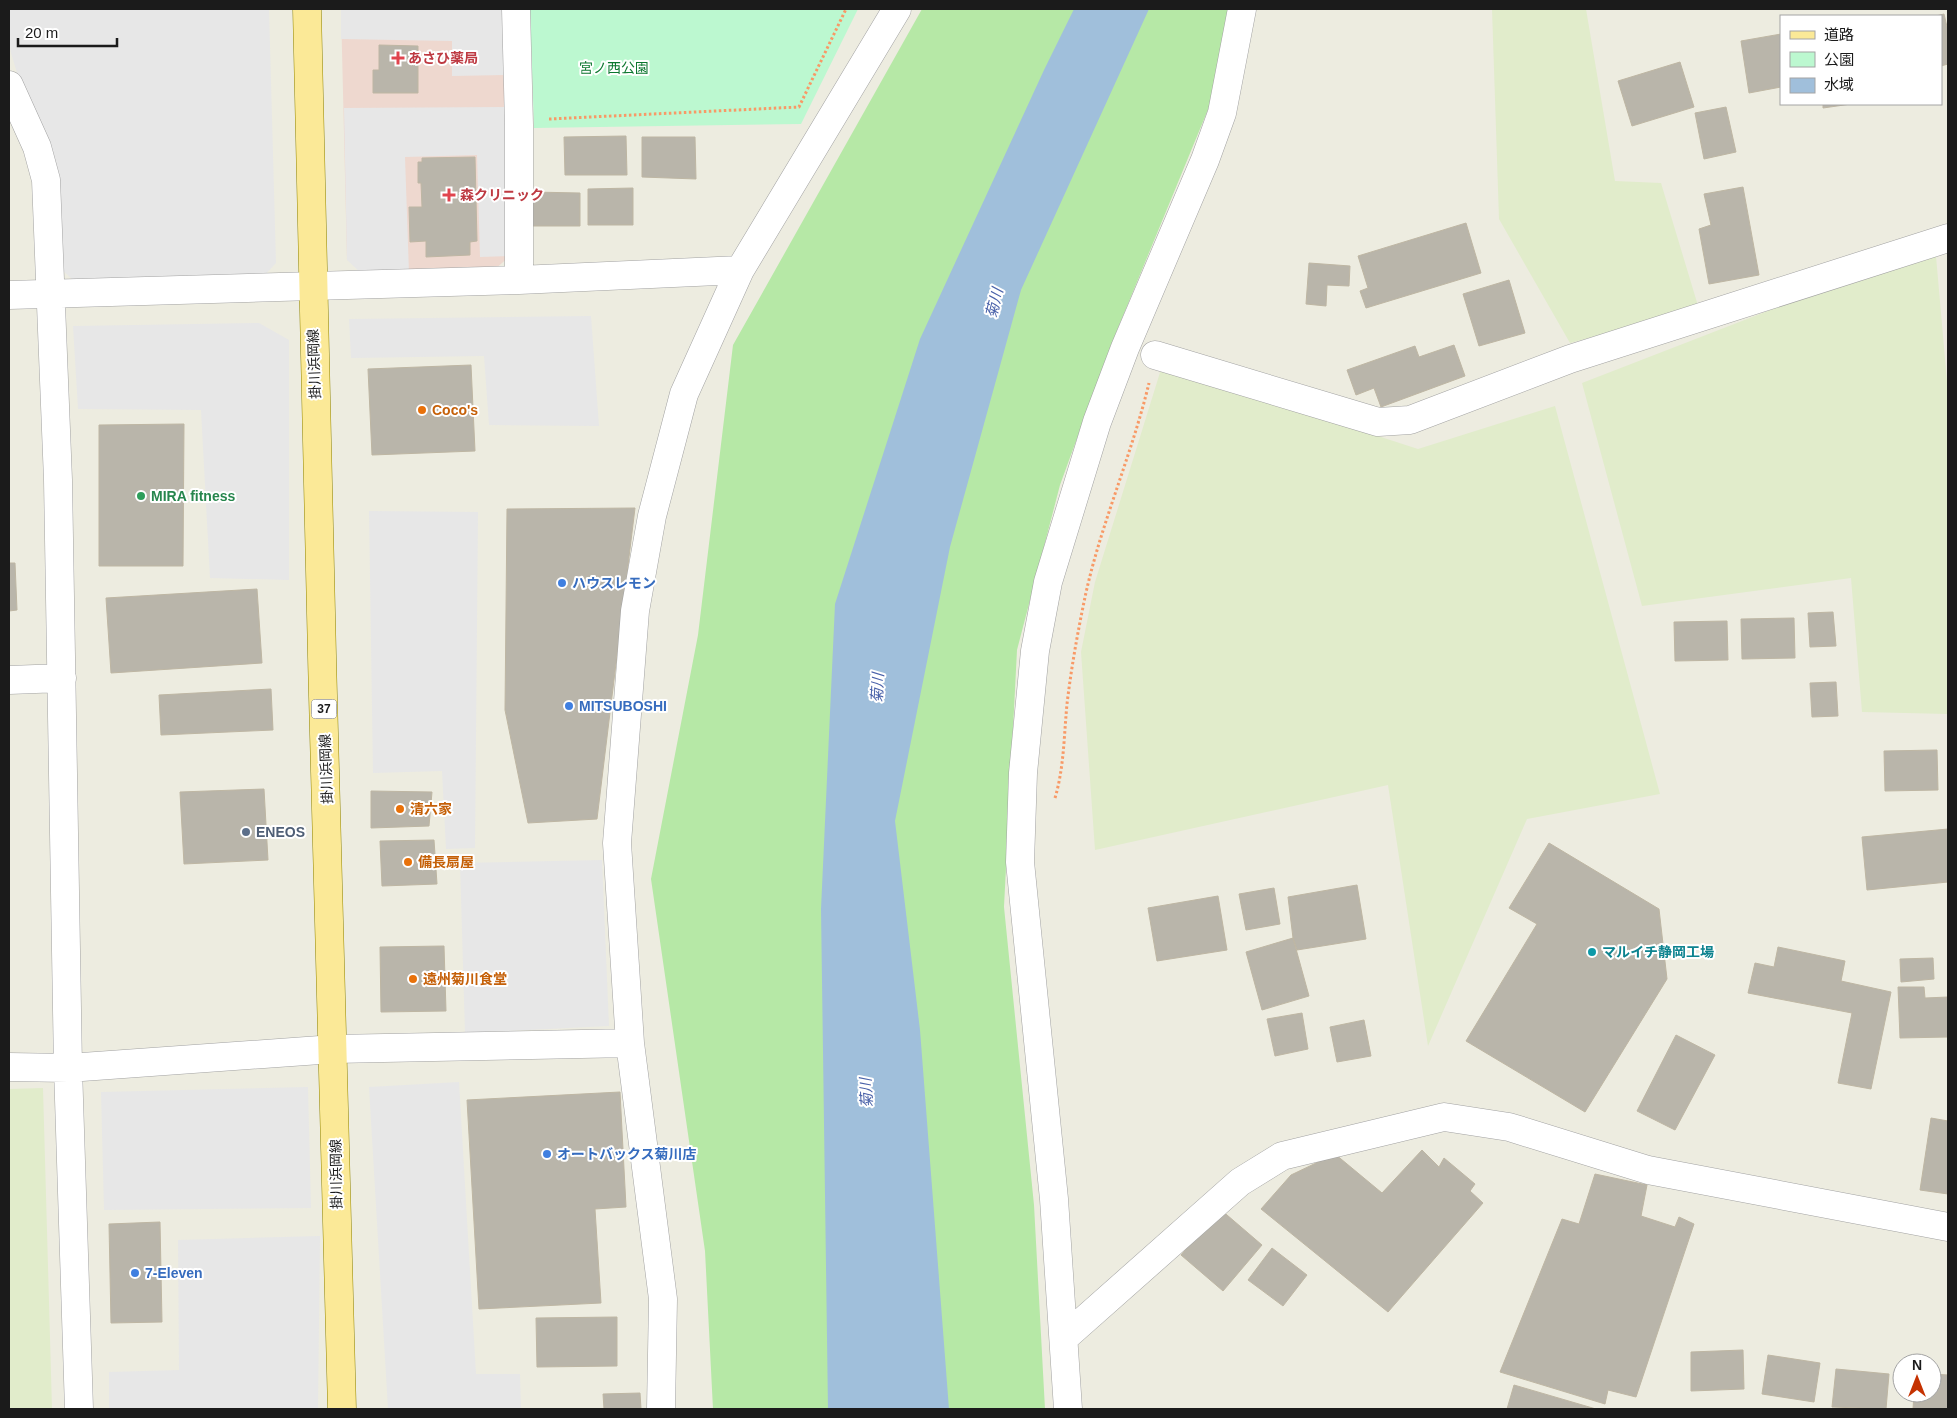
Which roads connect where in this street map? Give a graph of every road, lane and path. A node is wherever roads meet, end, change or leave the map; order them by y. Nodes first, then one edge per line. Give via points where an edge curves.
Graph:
1 (306, 9) edge
2 (516, 9) edge
3 (846, 9) edge
4 (897, 9) edge
5 (1242, 9) edge
6 (9, 84) edge
7 (546, 119) dead end
8 (1948, 238) edge
9 (740, 270) junction
10 (519, 280) junction
11 (312, 286) junction
12 (50, 293) junction
13 (9, 295) edge
14 (1155, 355) joint
15 (62, 678) junction
16 (9, 680) edge
17 (1055, 799) dead end
18 (630, 1043) junction
19 (334, 1049) junction
20 (9, 1067) edge
21 (68, 1068) junction
22 (1948, 1227) edge
23 (1064, 1338) junction
24 (79, 1409) edge
25 (342, 1409) edge
26 (661, 1409) edge
27 (1068, 1409) edge

1 - 11 main road, 掛川浜岡線 / 37
2 - 10 street
3 - 7 path via 799,107
4 - 9 street
5 - 23 street via 1222,113 1097,422 1048,582 1035,651 1023,773 1020,862 1054,1200
6 - 12 street via 37,147 46,180
8 - 14 street via 1570,359 1410,420 1378,422
9 - 10 street
9 - 18 street via 684,394 652,516 635,611 617,843
10 - 11 street
11 - 12 street
11 - 19 main road, 掛川浜岡線 / 37
12 - 13 street
12 - 15 street
14 - 17 path via 1136,432 1084,601 1068,700 1060,783
15 - 16 street
15 - 21 street
18 - 19 street
18 - 26 street via 663,1299
19 - 21 street
19 - 25 main road, 掛川浜岡線 / 37
20 - 21 street
21 - 24 street
22 - 23 street via 1648,1170 1508,1127 1444,1117 1282,1156 1240,1182
23 - 27 street

